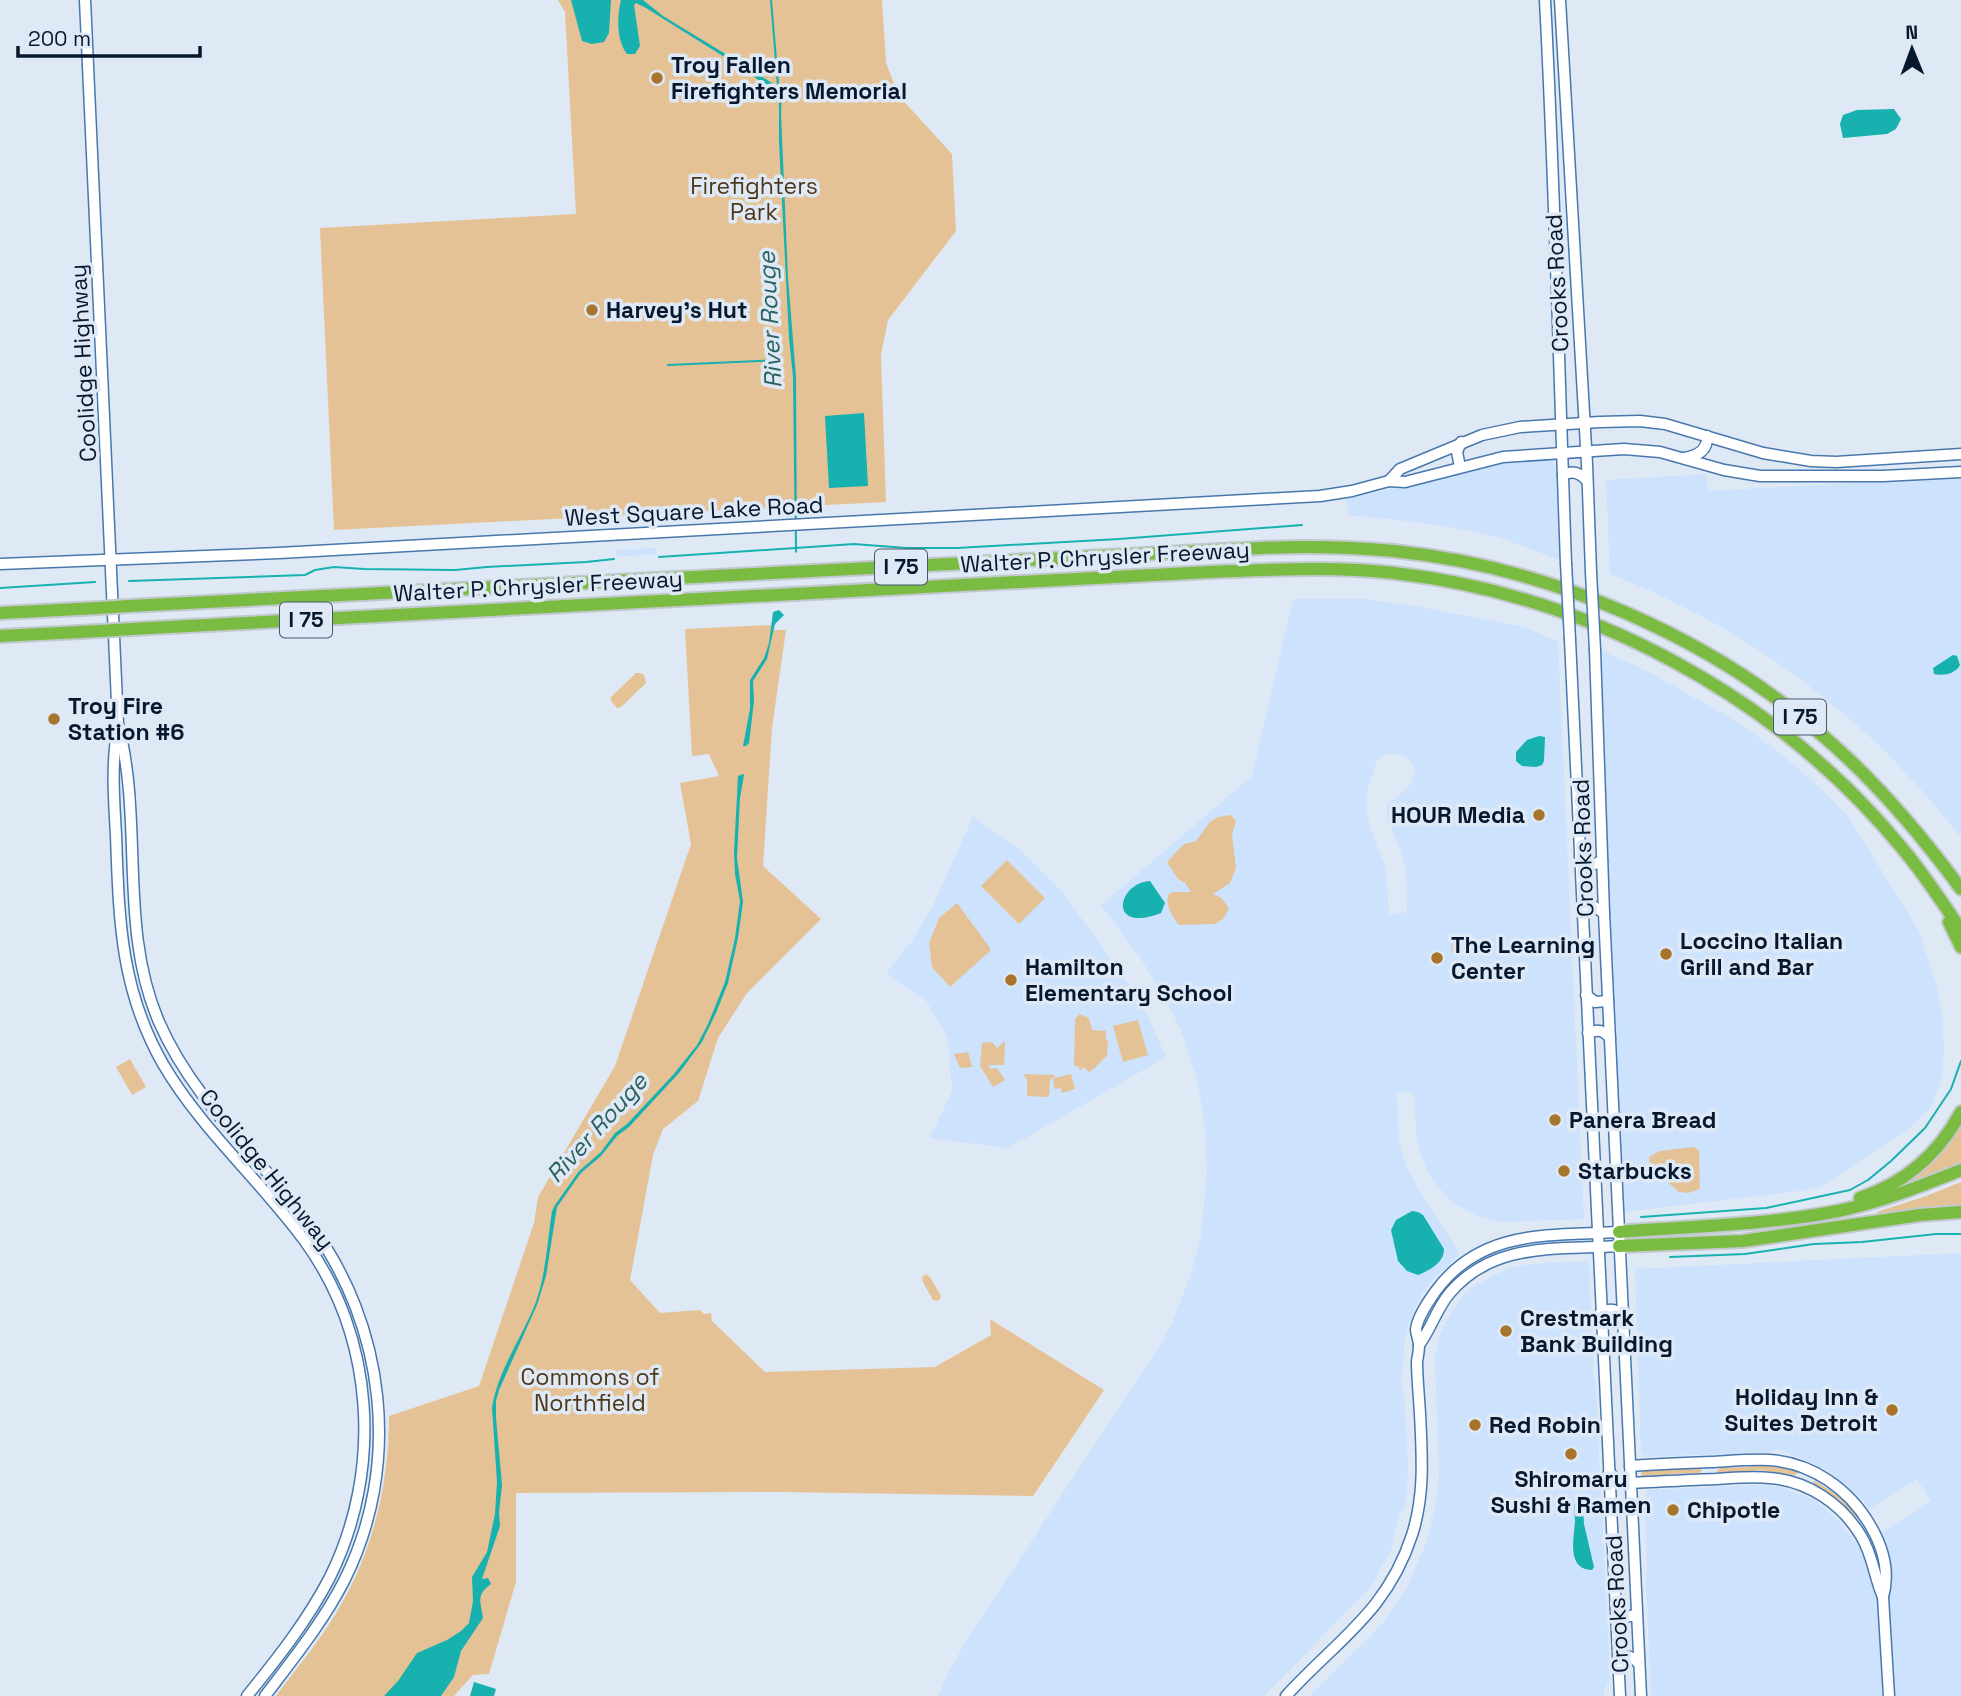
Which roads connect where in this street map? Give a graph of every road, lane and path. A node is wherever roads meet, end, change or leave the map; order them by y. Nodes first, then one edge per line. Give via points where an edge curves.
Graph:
1 (85, 0) edge
2 (1545, 0) edge
3 (1560, 0) edge
4 (1548, 65) junction
5 (1563, 70) junction
6 (1553, 167) junction
7 (1570, 172) junction
8 (1555, 278) junction
9 (1576, 280) junction
10 (1561, 388) junction
11 (1582, 392) junction
12 (1584, 423) junction
13 (1562, 424) junction
14 (1707, 436) junction
15 (1461, 442) junction
16 (1586, 451) junction
17 (1562, 452) junction
18 (1961, 454) edge
19 (1927, 456) junction
20 (1684, 458) junction
21 (1789, 458) junction
22 (1460, 467) junction
23 (1961, 472) edge
24 (1923, 474) junction
25 (1563, 475) junction
26 (1781, 477) junction
27 (1389, 481) junction
28 (1587, 481) junction
29 (111, 559) junction
30 (0, 564) edge
31 (0, 613) edge
32 (0, 636) edge
33 (118, 724) junction
34 (1580, 856) junction
35 (1602, 860) junction
36 (1933, 887) junction
37 (1961, 889) edge
38 (1582, 908) junction
39 (1604, 913) junction
40 (1961, 930) edge
41 (1961, 947) edge
42 (1586, 995) junction
43 (1608, 1000) junction
44 (1588, 1033) junction
45 (1610, 1038) junction
46 (1961, 1112) edge
47 (1961, 1170) edge
48 (1961, 1178) edge
49 (1961, 1212) edge
50 (1780, 1220) junction
51 (1619, 1232) junction
52 (1597, 1233) junction
53 (1743, 1241) junction
54 (1619, 1246) junction
55 (1598, 1247) junction
56 (1428, 1302) junction
57 (1439, 1308) junction
58 (1601, 1312) junction
59 (1623, 1317) junction
60 (1419, 1345) junction
61 (1704, 1462) junction
62 (1721, 1462) junction
63 (1630, 1466) junction
64 (1609, 1472) junction
65 (1699, 1479) junction
66 (1716, 1479) junction
67 (1631, 1483) junction
68 (1883, 1597) junction
69 (1616, 1609) junction
70 (1637, 1614) junction
71 (1618, 1659) junction
72 (1639, 1664) junction
73 (247, 1696) edge
74 (265, 1696) edge
75 (1286, 1696) edge
76 (1620, 1696) edge
77 (1641, 1696) edge
78 (1889, 1696) edge

1 - 29 main road, Coolidge Highway
2 - 4 main road, Crooks Road
3 - 5 main road, Crooks Road
4 - 5 main road
4 - 6 main road, Crooks Road
5 - 7 main road, Crooks Road
6 - 7 main road via 1557,172
6 - 8 main road, Crooks Road
7 - 9 main road, Crooks Road
8 - 9 main road via 1567,275
8 - 10 main road, Crooks Road
9 - 11 main road, Crooks Road
10 - 11 main road via 1572,396
10 - 13 main road, Crooks Road
11 - 12 main road, Crooks Road
12 - 13 main road, West Square Lake Road
12 - 14 main road, West Square Lake Road via 1648,422
12 - 16 main road, Crooks Road
13 - 15 main road, West Square Lake Road via 1509,428
13 - 17 main road, Crooks Road
14 - 20 main road via 1704,450
14 - 21 main road, West Square Lake Road
15 - 22 main road via 1457,452
15 - 27 main road, West Square Lake Road via 1401,469
16 - 17 main road, West Square Lake Road
16 - 20 main road, West Square Lake Road via 1641,449
16 - 28 main road, Crooks Road
17 - 22 main road, West Square Lake Road via 1503,457
17 - 25 main road, Crooks Road
18 - 19 main road, West Square Lake Road
19 - 21 main road, West Square Lake Road via 1836,462
19 - 24 main road via 1930,464
20 - 26 main road, West Square Lake Road via 1733,472
21 - 26 main road via 1781,464
22 - 27 main road, West Square Lake Road via 1405,482
23 - 24 main road, West Square Lake Road
24 - 26 main road, West Square Lake Road
25 - 28 main road via 1577,473
25 - 34 main road, Crooks Road, bridge
27 - 29 main road, West Square Lake Road via 1320,496
28 - 35 main road, Crooks Road, bridge
29 - 30 main road, West Square Lake Road
29 - 33 main road, Coolidge Highway
31 - 37 highway, Walter P. Chrysler Freeway / I 75, bridge via 1273,547 1352,548 1439,557 1581,595 1661,629 1749,681 1814,728 1868,778 1901,811
32 - 36 highway, Walter P. Chrysler Freeway / I 75, bridge via 1221,572 1353,570 1427,578 1503,594 1582,619 1703,677 1827,770 1880,822
33 - 73 main road, Coolidge Highway via 114,793 119,914 127,972 139,1013 187,1100 317,1261 351,1335 361,1382 365,1423 362,1471 343,1546 311,1609
33 - 74 main road, Coolidge Highway via 129,791 137,942 157,1019 200,1093 309,1222 331,1255 354,1301 375,1375 380,1428 377,1468 360,1542 326,1612
34 - 35 main road via 1592,864
34 - 38 main road, Crooks Road
35 - 39 main road, Crooks Road
36 - 40 highway, Walter P. Chrysler Freeway / I 75
36 - 41 highway
38 - 39 main road via 1593,906
38 - 42 main road, Crooks Road
39 - 43 main road, Crooks Road
42 - 43 main road via 1595,1002
42 - 44 main road, Crooks Road
43 - 45 main road, Crooks Road
44 - 45 main road via 1602,1031
44 - 52 main road, Crooks Road
45 - 51 main road, Crooks Road
46 - 50 highway via 1934,1150 1901,1179 1859,1198
47 - 50 highway via 1857,1206
48 - 53 highway via 1886,1205
49 - 53 highway
50 - 51 highway
51 - 52 main road
51 - 54 main road, Crooks Road
52 - 55 main road, Crooks Road
52 - 56 main road via 1525,1237 1496,1244 1454,1271
53 - 54 highway
54 - 55 main road
54 - 59 main road, Crooks Road
55 - 57 main road via 1526,1251 1499,1258 1459,1284
55 - 58 main road, Crooks Road
56 - 57 main road
56 - 60 main road via 1416,1331
57 - 60 main road
58 - 59 main road via 1613,1310
58 - 64 main road, Crooks Road
59 - 63 main road, Crooks Road
60 - 75 main road via 1422,1477 1407,1548 1369,1614
61 - 62 main road
61 - 63 main road
61 - 65 main road via 1705,1472
62 - 66 main road
62 - 68 main road via 1789,1464 1818,1474 1841,1490 1877,1537 1887,1583
63 - 67 main road, Crooks Road
64 - 67 main road via 1618,1481
64 - 69 main road, Crooks Road
65 - 66 main road
65 - 67 main road
66 - 68 main road via 1775,1478 1830,1501 1861,1536
67 - 70 main road, Crooks Road
68 - 78 main road
69 - 70 main road via 1626,1616
69 - 71 main road, Crooks Road
70 - 72 main road, Crooks Road
71 - 72 main road via 1627,1656
71 - 76 main road, Crooks Road
72 - 77 main road, Crooks Road

